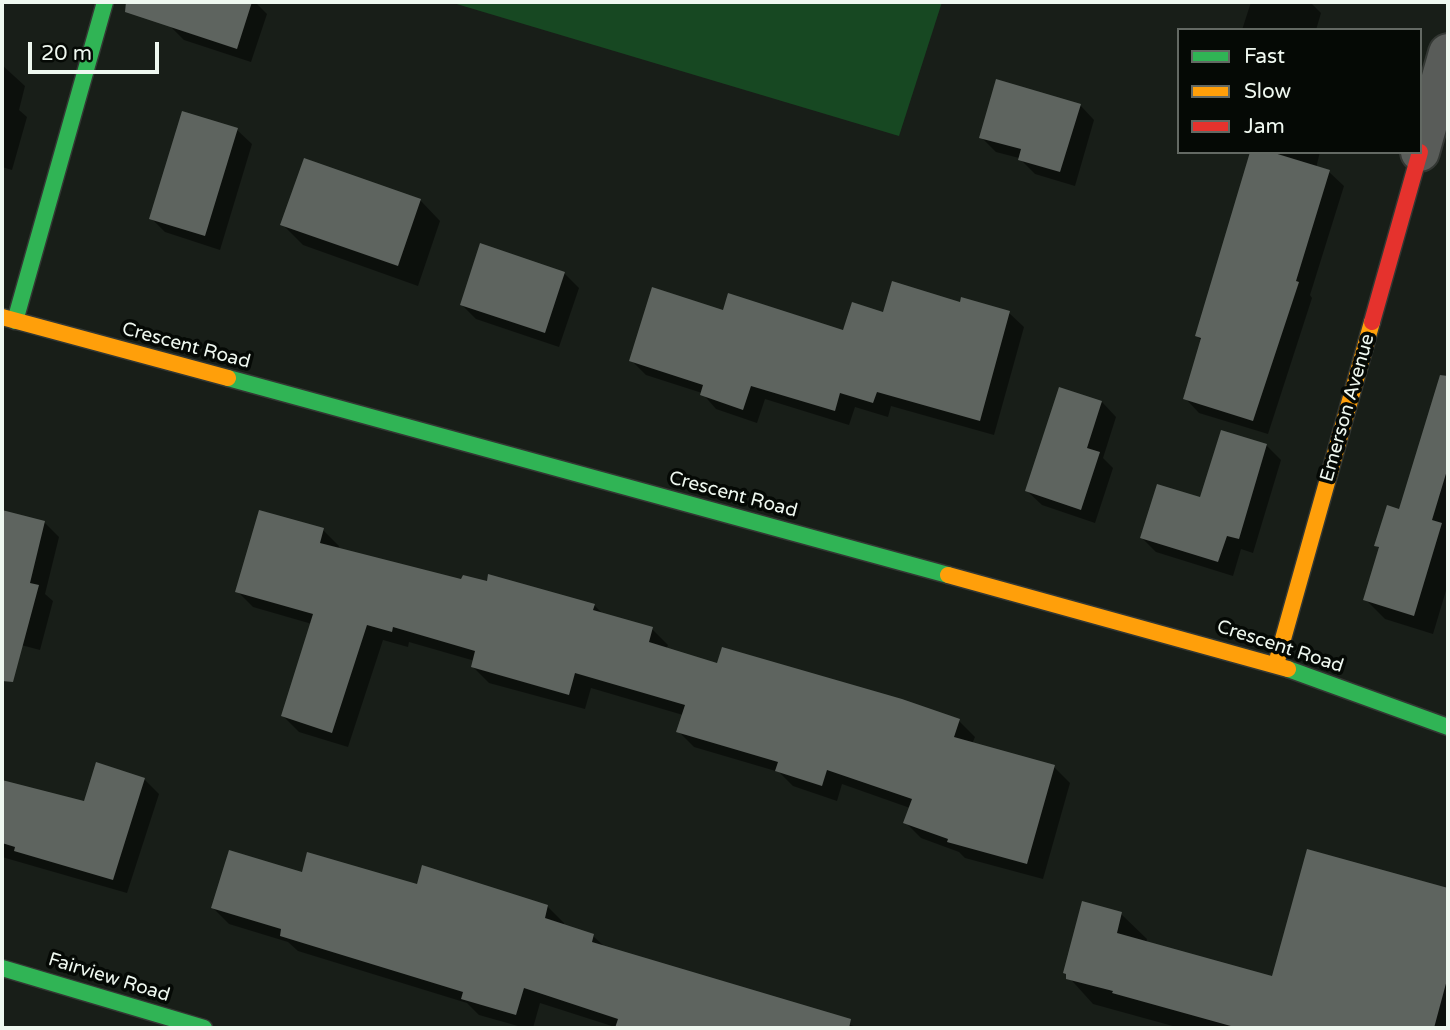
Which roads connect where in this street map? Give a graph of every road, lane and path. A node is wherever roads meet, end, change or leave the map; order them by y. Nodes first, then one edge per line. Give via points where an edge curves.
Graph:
1 (104, 2) edge
2 (1448, 52) edge
3 (1422, 145) edge
4 (1419, 154) edge
5 (8, 319) edge
6 (1276, 664) junction
7 (1448, 727) edge
8 (2, 968) edge
9 (204, 1028) edge

1 - 5 street
2 - 3 street, Emerson Avenue
4 - 6 street, Emerson Avenue
5 - 6 street, Crescent Road
6 - 7 street, Crescent Road
8 - 9 street, Fairview Road

